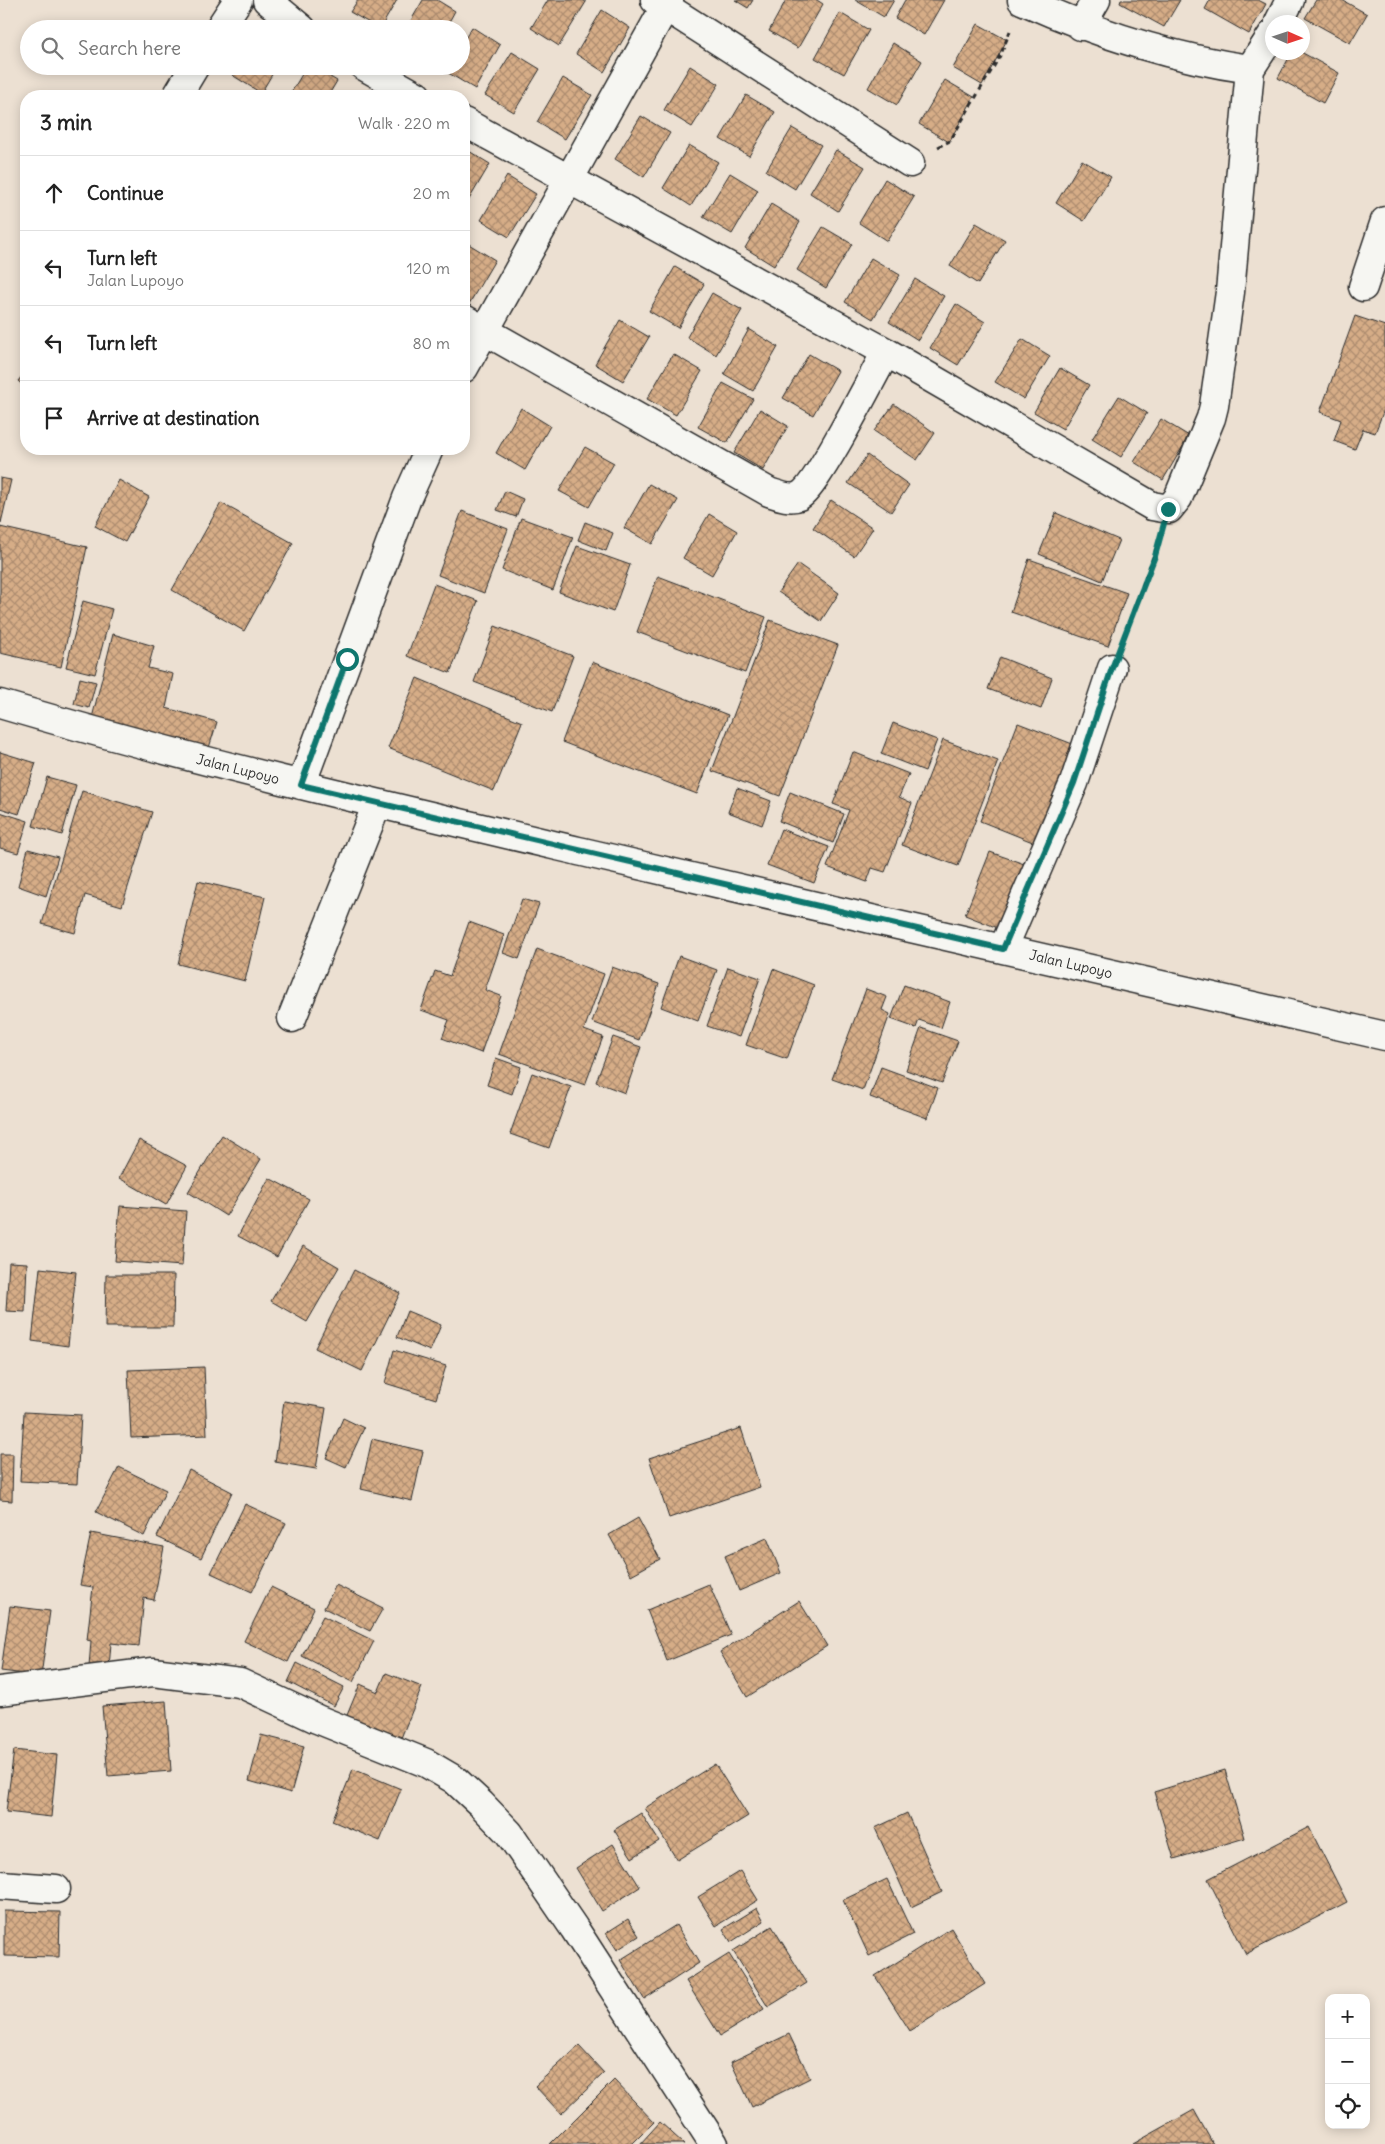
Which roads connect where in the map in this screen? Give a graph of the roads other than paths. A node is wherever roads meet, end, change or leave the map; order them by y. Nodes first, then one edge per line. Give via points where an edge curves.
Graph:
1 (238, 0) edge
2 (267, 0) edge
3 (1022, 0) edge
4 (1096, 0) edge
5 (1290, 0) edge
6 (663, 2) edge
7 (1282, 15) edge
8 (225, 20) edge
9 (291, 20) edge
10 (1082, 26) junction
11 (1265, 46) edge
12 (1250, 69) junction
13 (190, 75) edge
14 (380, 75) edge
15 (181, 90) edge
16 (406, 90) edge
17 (470, 125) edge
18 (910, 163) road end
19 (569, 180) junction
20 (1385, 221) edge
21 (1363, 287) dead end
22 (474, 325) edge
23 (470, 342) edge
24 (886, 352) junction
25 (426, 455) edge
26 (1112, 668) road end
27 (0, 704) edge
28 (301, 785) junction
29 (377, 804) junction
30 (1003, 949) junction
31 (292, 1018) dead end
32 (1385, 1036) edge
33 (0, 1691) edge
34 (0, 1885) edge
35 (56, 1889) dead end
36 (714, 2144) edge

1 - 8 street
2 - 9 street
3 - 10 street
4 - 10 street
5 - 7 street
6 - 18 street
6 - 19 street
10 - 12 street via 1166,52
11 - 12 street
12 - 24 street via 1230,292 1214,406 1178,498 1168,509 1152,506
13 - 15 street
14 - 16 street
17 - 19 street
19 - 22 street
19 - 24 street
20 - 21 street
22 - 23 street
22 - 24 street via 769,492 785,497 798,496 806,491
25 - 28 street
26 - 30 street via 1074,783
27 - 28 street, Jalan Lupoyo via 125,741
28 - 29 street, Jalan Lupoyo
29 - 30 street, Jalan Lupoyo
29 - 31 street
30 - 32 street, Jalan Lupoyo
33 - 36 street via 153,1672 240,1683 317,1719 426,1763 455,1780 509,1834
34 - 35 street

